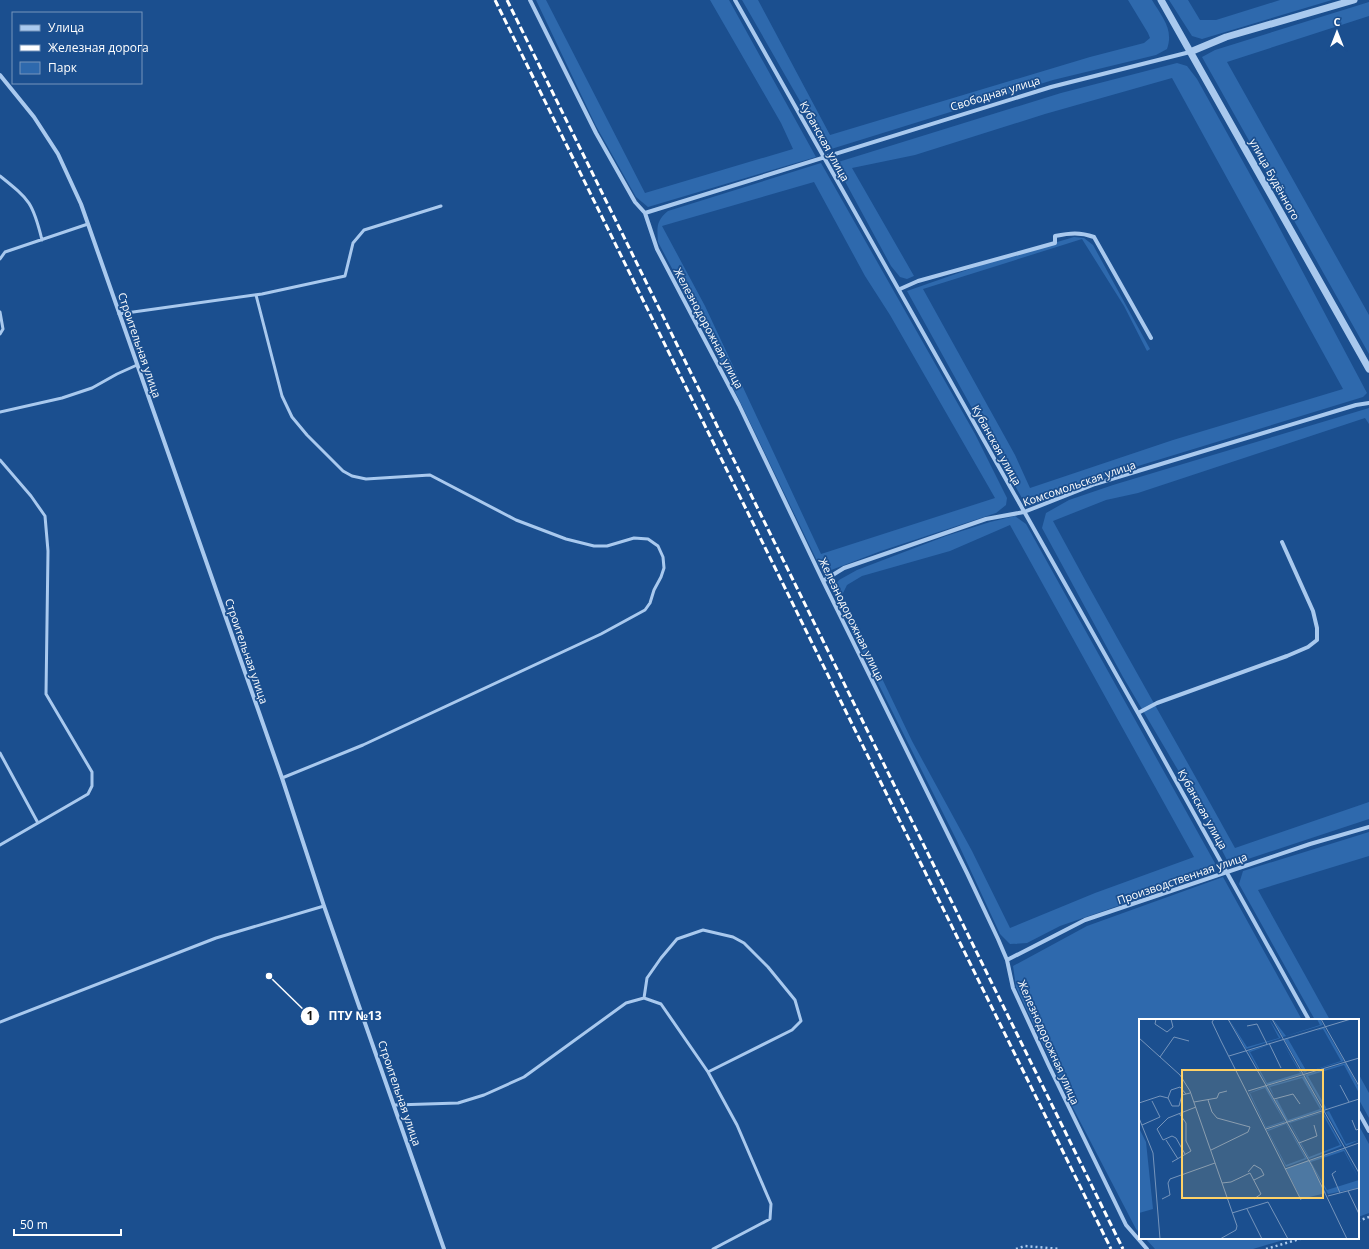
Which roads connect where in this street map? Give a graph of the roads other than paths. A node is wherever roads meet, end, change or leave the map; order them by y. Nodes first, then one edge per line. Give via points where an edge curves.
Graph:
1 (530, 0) edge
2 (735, 0) edge
3 (1161, 0) edge
4 (1354, 0) edge
5 (1190, 52) junction
6 (0, 75) edge
7 (823, 157) junction
8 (0, 176) edge
9 (441, 206) dead end
10 (645, 213) junction
11 (88, 224) junction
12 (42, 240) junction
13 (0, 258) edge
14 (900, 289) junction
15 (256, 295) junction
16 (0, 312) edge
17 (119, 314) junction
18 (0, 334) edge
19 (1151, 338) dead end
20 (137, 365) junction
21 (1369, 370) edge
22 (1369, 403) edge
23 (0, 412) edge
24 (0, 460) edge
25 (1024, 512) junction
26 (1282, 542) dead end
27 (823, 581) junction
28 (1138, 712) junction
29 (0, 753) edge
30 (282, 778) junction
31 (38, 823) junction
32 (1369, 827) edge
33 (0, 845) edge
34 (1228, 872) junction
35 (324, 906) junction
36 (1007, 960) junction
37 (644, 998) junction
38 (1308, 1019) edge
39 (0, 1022) edge
40 (708, 1072) junction
41 (395, 1105) junction
42 (1359, 1113) edge
43 (1369, 1131) edge
44 (444, 1249) edge
45 (713, 1249) edge
46 (1147, 1249) edge

1 - 10 street, Железнодорожная улица via 596,133 635,202
2 - 7 street, Кубанская улица
3 - 5 street, улица Будённого
4 - 5 street, Свободная улица via 1226,37
5 - 7 street, Свободная улица via 1051,87
5 - 21 street, улица Будённого
6 - 11 street, Строительная улица via 34,116 58,154
7 - 10 street, Свободная улица
7 - 14 street, Кубанская улица
8 - 12 lane via 26,197 35,214
9 - 15 lane via 364,230 353,243 346,276
10 - 27 street, Железнодорожная улица via 658,249 739,405
11 - 12 lane
11 - 17 street, Строительная улица
12 - 13 lane via 5,252
14 - 19 street via 918,281 1055,243 1056,236 1073,232 1083,233 1094,238
14 - 25 street, Кубанская улица
15 - 17 lane
15 - 30 lane via 282,396 292,417 343,471 366,479 430,475 516,520 566,539 594,546 607,546 634,538 648,539 658,546 664,568 645,610 532,667 363,745
16 - 18 lane via 3,329
17 - 20 street, Строительная улица
20 - 23 lane via 92,388 62,398
20 - 30 street, Строительная улица
22 - 25 street, Комсомольская улица via 1095,484
24 - 31 lane via 31,496 44,516 48,566 46,694 92,772 92,786 88,794
25 - 27 street, Комсомольская улица via 986,519 844,568
25 - 28 street, Кубанская улица
26 - 28 street via 1313,612 1317,640 1287,656
27 - 36 street, Железнодорожная улица via 967,873
28 - 34 street, Кубанская улица
29 - 31 lane
30 - 35 street, Строительная улица
31 - 33 lane
32 - 34 street, Производственная улица
34 - 36 street, Производственная улица via 1085,920
34 - 38 street, Кубанская улица
35 - 39 lane via 216,938
35 - 41 street, Строительная улица
36 - 46 street, Железнодорожная улица via 1013,988 1126,1224
37 - 40 lane via 661,1004
37 - 40 lane via 647,978 660,958 677,939 702,930 744,942 768,967 795,1000 801,1021 792,1030
37 - 41 lane via 626,1004 524,1077 484,1095 458,1103
40 - 45 lane via 737,1125 771,1204 770,1219
41 - 44 street, Строительная улица
42 - 43 street

